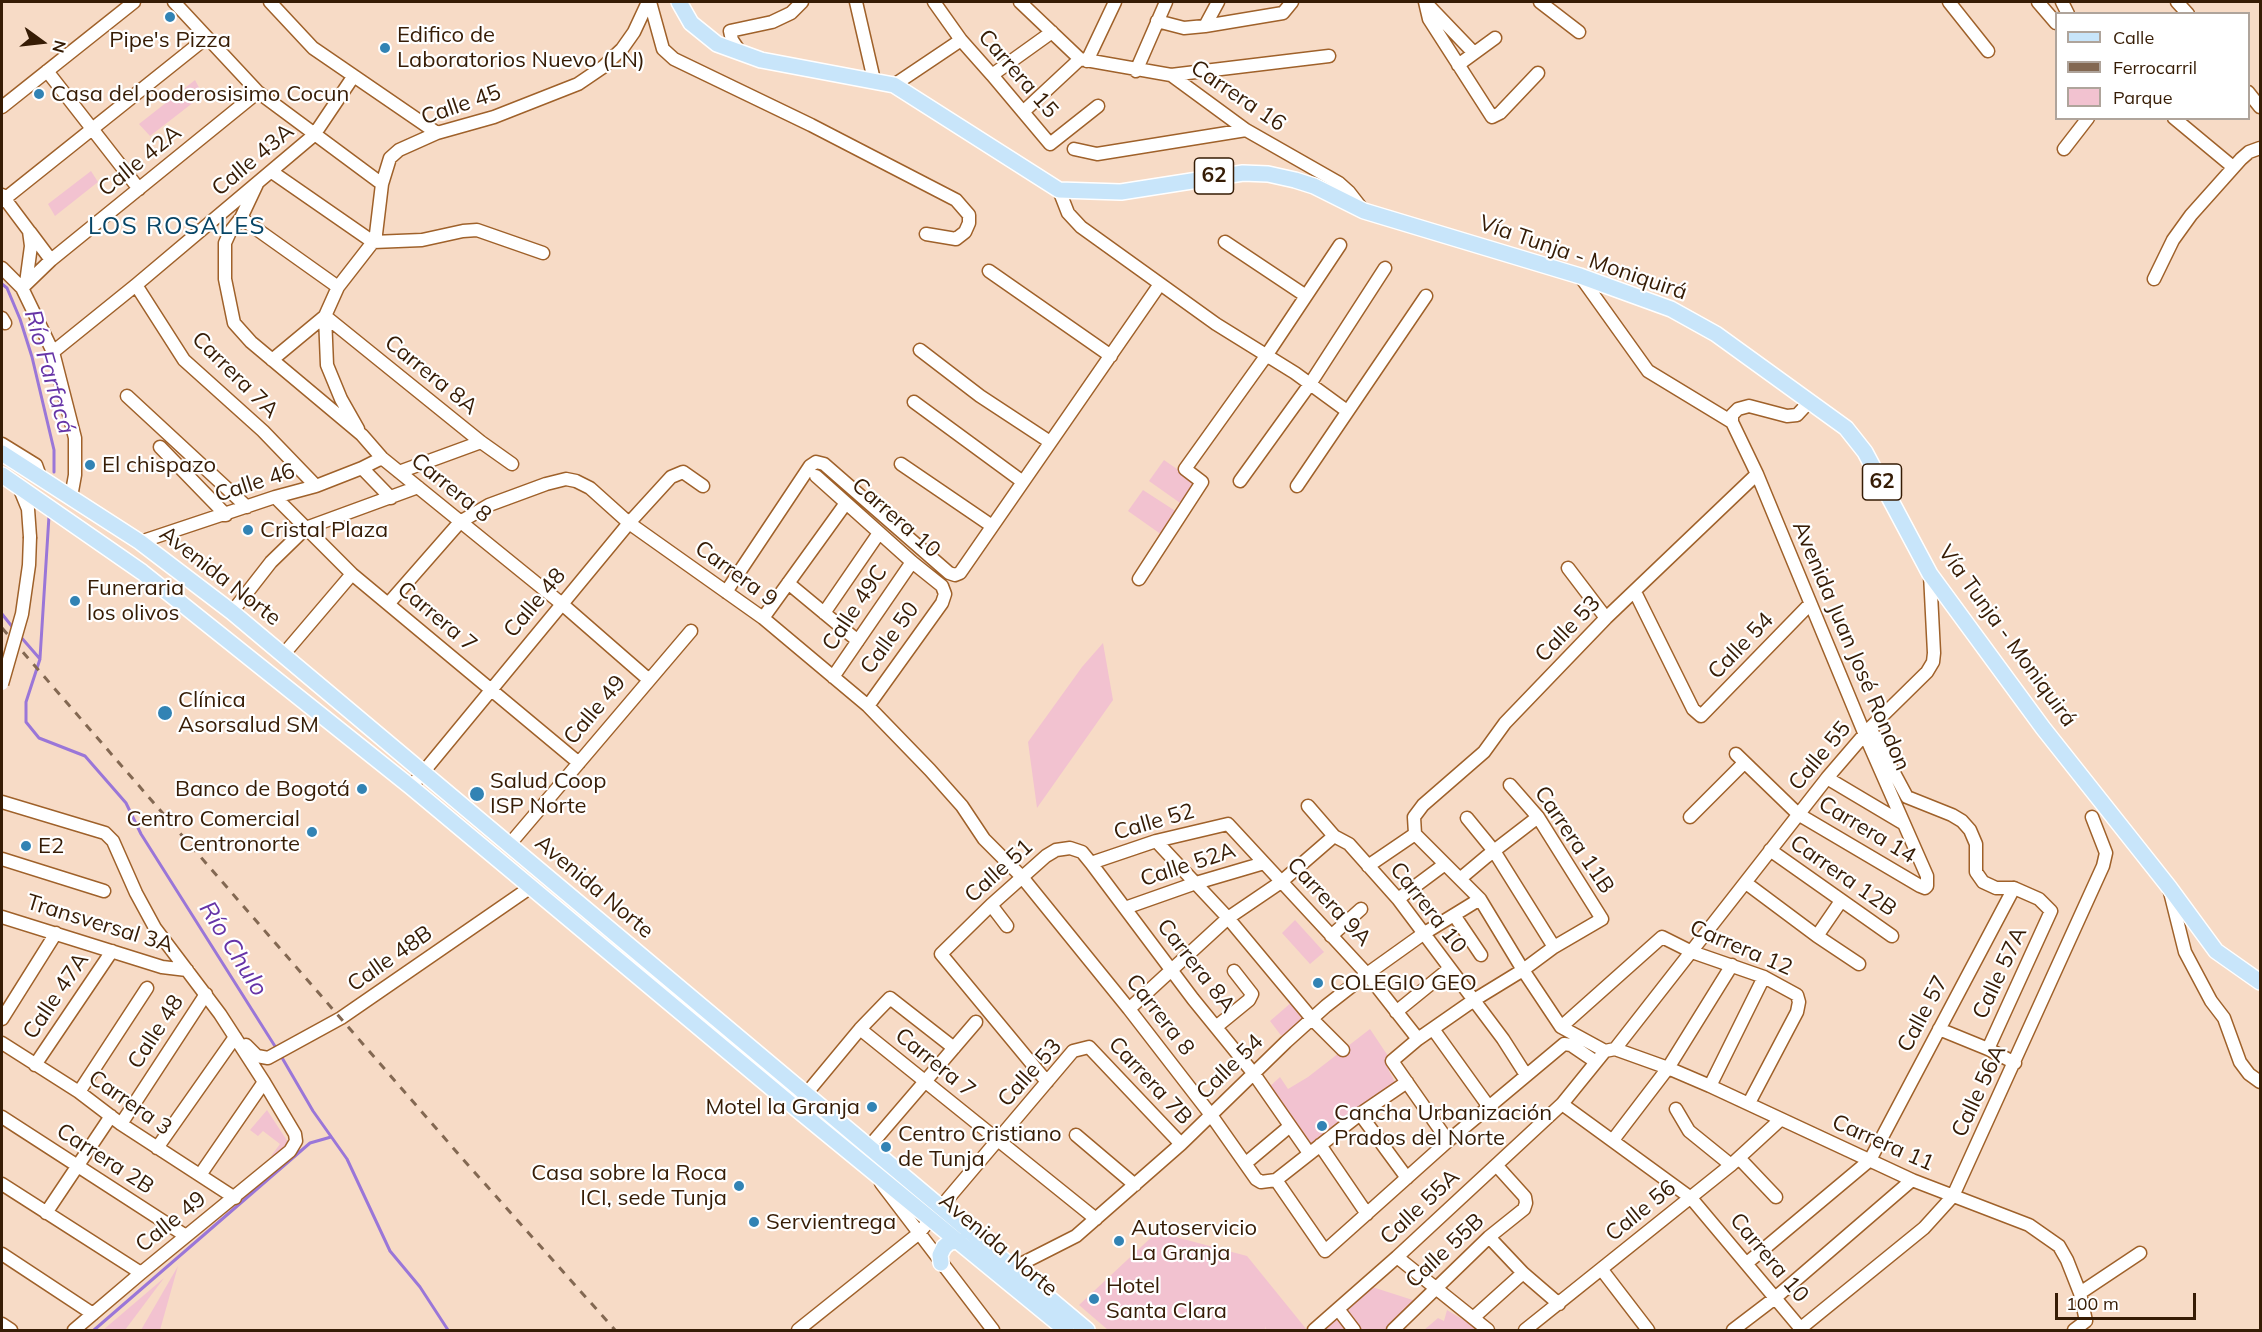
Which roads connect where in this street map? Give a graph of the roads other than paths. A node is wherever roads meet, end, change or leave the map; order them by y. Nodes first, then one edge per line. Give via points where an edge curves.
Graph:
1 (134, 2) edge
2 (174, 2) edge
3 (270, 2) edge
4 (649, 2) edge
5 (680, 2) edge
6 (802, 2) edge
7 (856, 2) edge
8 (934, 2) edge
9 (1020, 2) edge
10 (1115, 2) edge
11 (1166, 2) edge
12 (1218, 2) edge
13 (1292, 2) edge
14 (1540, 2) edge
15 (1949, 2) edge
16 (2038, 2) edge
17 (1426, 3) edge
18 (1031, 6) edge
19 (1157, 21) junction
20 (2055, 22) edge
21 (1205, 26) junction
22 (1052, 32) junction
23 (1579, 32) dead end
24 (206, 38) junction
25 (1495, 38) dead end
26 (961, 40) junction
27 (1988, 51) dead end
28 (740, 52) junction
29 (1473, 52) junction
30 (1329, 56) dead end
31 (1083, 60) junction
32 (1458, 65) junction
33 (47, 71) junction
34 (1136, 71) junction
35 (1538, 73) dead end
36 (992, 75) junction
37 (1171, 75) junction
38 (353, 77) junction
39 (874, 81) junction
40 (894, 85) junction
41 (258, 92) junction
42 (2250, 94) edge
43 (1098, 106) dead end
44 (2, 107) edge
45 (2260, 107) edge
46 (1023, 112) junction
47 (2086, 120) edge
48 (2177, 120) edge
49 (91, 129) junction
50 (1246, 130) junction
51 (437, 133) junction
52 (314, 135) junction
53 (2260, 148) edge
54 (1074, 149) dead end
55 (2064, 149) dead end
56 (2233, 167) junction
57 (272, 172) junction
58 (257, 184) junction
59 (382, 184) junction
60 (139, 189) junction
61 (1059, 190) junction
62 (3, 198) edge
63 (1364, 211) junction
64 (241, 218) junction
65 (29, 231) junction
66 (926, 234) dead end
67 (373, 242) junction
68 (1225, 242) dead end
69 (1340, 245) dead end
70 (543, 253) dead end
71 (51, 260) junction
72 (1385, 267) dead end
73 (2, 268) edge
74 (989, 270) dead end
75 (1580, 276) junction
76 (2154, 279) dead end
77 (136, 285) junction
78 (1160, 285) junction
79 (24, 286) junction
80 (338, 287) junction
81 (1306, 296) junction
82 (1426, 296) dead end
83 (325, 316) junction
84 (920, 350) dead end
85 (52, 352) junction
86 (1111, 356) junction
87 (1266, 356) junction
88 (272, 360) junction
89 (1310, 384) junction
90 (127, 396) dead end
91 (341, 399) junction
92 (1810, 401) junction
93 (914, 402) dead end
94 (326, 407) junction
95 (1347, 411) junction
96 (1732, 422) junction
97 (362, 435) junction
98 (481, 442) junction
99 (1050, 442) junction
100 (2, 444) edge
101 (160, 447) dead end
102 (2, 453) edge
103 (382, 458) junction
104 (512, 464) dead end
105 (901, 464) dead end
106 (362, 468) junction
107 (399, 472) junction
108 (1757, 474) junction
109 (2, 475) edge
110 (816, 476) dead end
111 (41, 479) junction
112 (1240, 481) dead end
113 (1023, 482) junction
114 (19, 486) junction
115 (316, 486) junction
116 (703, 486) dead end
117 (1297, 486) dead end
118 (418, 487) junction
119 (71, 497) junction
120 (275, 497) junction
121 (391, 498) junction
122 (846, 503) junction
123 (247, 507) junction
124 (226, 515) junction
125 (460, 522) junction
126 (629, 523) junction
127 (992, 526) junction
128 (306, 528) junction
129 (879, 533) junction
130 (140, 542) junction
131 (912, 562) junction
132 (1568, 568) dead end
133 (352, 574) junction
134 (1930, 574) junction
135 (1139, 579) dead end
136 (788, 583) junction
137 (726, 592) junction
138 (1635, 592) junction
139 (945, 594) joint
140 (388, 603) junction
141 (562, 604) junction
142 (1810, 604) junction
143 (232, 612) junction
144 (824, 613) junction
145 (763, 618) junction
146 (1606, 618) junction
147 (691, 631) dead end
148 (858, 641) junction
149 (283, 655) junction
150 (833, 677) junction
151 (648, 679) junction
152 (2, 684) edge
153 (491, 688) junction
154 (868, 706) junction
155 (1868, 731) junction
156 (579, 763) junction
157 (422, 773) junction
158 (1827, 778) junction
159 (1510, 785) dead end
160 (411, 787) junction
161 (2, 802) edge
162 (1308, 806) dead end
163 (1798, 814) junction
164 (1538, 817) junction
165 (1690, 817) dead end
166 (2092, 817) dead end
167 (1467, 818) dead end
168 (1902, 822) junction
169 (1228, 824) joint
170 (1415, 834) junction
171 (1334, 836) junction
172 (1156, 841) junction
173 (509, 845) junction
174 (1770, 850) junction
175 (1494, 851) junction
176 (2, 860) edge
177 (1091, 863) junction
178 (1264, 863) junction
179 (1445, 864) junction
180 (1368, 866) junction
181 (1022, 877) junction
182 (1461, 878) junction
183 (1281, 882) junction
184 (1196, 883) junction
185 (1746, 883) junction
186 (1927, 886) joint
187 (531, 887) junction
188 (2169, 887) junction
189 (2014, 888) junction
190 (104, 891) dead end
191 (1398, 899) junction
192 (1480, 899) junction
193 (1841, 902) junction
194 (991, 905) junction
195 (1125, 908) junction
196 (1361, 909) dead end
197 (1454, 915) junction
198 (2, 916) edge
199 (1228, 918) junction
200 (1007, 926) dead end
201 (56, 933) junction
202 (1423, 934) junction
203 (1331, 936) junction
204 (1817, 936) junction
205 (1892, 936) dead end
206 (1554, 947) junction
207 (112, 951) junction
208 (1692, 952) junction
209 (1481, 955) dead end
210 (1858, 964) dead end
211 (1732, 965) junction
212 (1449, 969) junction
213 (187, 970) junction
214 (1171, 970) junction
215 (1523, 970) junction
216 (1234, 971) dead end
217 (1367, 974) junction
218 (1764, 977) junction
219 (2260, 982) edge
220 (147, 988) dead end
221 (206, 994) junction
222 (1474, 1000) junction
223 (1129, 1009) junction
224 (1396, 1012) junction
225 (220, 1014) junction
226 (2, 1019) edge
227 (1313, 1020) junction
228 (976, 1022) dead end
229 (1216, 1027) junction
230 (1561, 1027) junction
231 (860, 1029) junction
232 (1433, 1029) junction
233 (1939, 1029) junction
234 (235, 1037) junction
235 (1418, 1040) junction
236 (2, 1043) edge
237 (1089, 1047) joint
238 (954, 1048) junction
239 (1988, 1049) junction
240 (1343, 1050) dead end
241 (1610, 1050) junction
242 (268, 1058) junction
243 (1596, 1062) junction
244 (2015, 1063) junction
245 (35, 1065) junction
246 (1668, 1068) junction
247 (1254, 1074) junction
248 (1526, 1075) junction
249 (264, 1082) junction
250 (925, 1082) junction
251 (1047, 1082) junction
252 (1407, 1082) junction
253 (2260, 1082) edge
254 (1710, 1086) junction
255 (79, 1092) junction
256 (807, 1094) junction
257 (1749, 1103) junction
258 (1562, 1104) junction
259 (1489, 1107) junction
260 (1676, 1109) dead end
261 (1360, 1114) junction
262 (1211, 1115) junction
263 (2, 1117) edge
264 (116, 1120) junction
265 (1780, 1120) junction
266 (1290, 1126) junction
267 (295, 1133) junction
268 (1076, 1135) dead end
269 (1613, 1140) junction
270 (998, 1141) junction
271 (1448, 1141) junction
272 (1181, 1144) junction
273 (157, 1148) junction
274 (868, 1148) junction
275 (1315, 1149) junction
276 (1870, 1160) junction
277 (1735, 1161) junction
278 (1246, 1163) junction
279 (78, 1166) junction
280 (1497, 1166) junction
281 (869, 1167) junction
282 (200, 1175) junction
283 (1407, 1178) junction
284 (1276, 1180) junction
285 (1912, 1180) junction
286 (2, 1184) edge
287 (1135, 1185) junction
288 (1953, 1196) junction
289 (1776, 1197) dead end
290 (235, 1198) junction
291 (1690, 1198) junction
292 (942, 1206) junction
293 (46, 1213) junction
294 (1367, 1214) junction
295 (932, 1219) junction
296 (1096, 1219) junction
297 (918, 1234) junction
298 (186, 1236) junction
299 (1489, 1237) junction
300 (959, 1241) junction
301 (2140, 1253) dead end
302 (2, 1254) edge
303 (1397, 1257) junction
304 (941, 1263) junction
305 (1747, 1263) junction
306 (1013, 1268) junction
307 (1602, 1269) junction
308 (141, 1273) junction
309 (1523, 1273) junction
310 (1435, 1288) junction
311 (2080, 1293) junction
312 (1775, 1298) junction
313 (1559, 1304) junction
314 (1338, 1309) junction
315 (93, 1314) junction
316 (1473, 1318) junction
317 (2, 1324) edge
318 (1802, 1329) edge
319 (11, 1330) edge
320 (74, 1330) edge
321 (798, 1330) edge
322 (993, 1330) edge
323 (1066, 1330) edge
324 (1088, 1330) edge
325 (1314, 1330) edge
326 (1354, 1330) edge
327 (1393, 1330) edge
328 (1488, 1330) edge
329 (1525, 1330) edge
330 (1648, 1330) edge
331 (1733, 1330) edge
332 (2074, 1330) edge

1 - 33 street
2 - 24 street
3 - 38 street via 313,48
4 - 51 street, Calle 45 via 622,49 578,84 494,117
4 - 66 street via 663,49 674,59 956,200 969,215 965,232 956,239
5 - 28 main road via 691,23 717,44
6 - 28 street via 791,13 772,22 730,31
7 - 39 street
8 - 26 street, Carrera 15
9 - 18 street
10 - 31 street
11 - 19 street
12 - 21 street
13 - 21 street via 1283,13
14 - 23 street
15 - 27 street
16 - 20 street
17 - 29 street
17 - 32 street via 1429,19
18 - 22 street
19 - 21 street via 1184,28
19 - 34 street
22 - 31 street
22 - 36 street
24 - 41 street
24 - 49 street
25 - 29 street
26 - 36 street, Carrera 15
26 - 40 street
28 - 39 main road via 760,60
29 - 32 street
30 - 37 street
31 - 34 street, Carrera 16
31 - 46 street
32 - 35 street via 1490,116 1500,113
33 - 44 street
33 - 49 street
34 - 37 street, Carrera 16
36 - 46 street, Carrera 15
37 - 50 street, Carrera 16
38 - 51 street
38 - 52 street, Calle 43A
39 - 40 main road
40 - 61 main road
41 - 52 street
41 - 60 street, Calle 42A
42 - 45 street
43 - 46 street, Carrera 15 via 1050,144
47 - 55 street
48 - 56 street
49 - 60 street
49 - 62 street
50 - 54 street via 1097,154
50 - 63 street, Carrera 16 via 1339,183
51 - 59 street, Calle 45 via 399,150 390,159
52 - 57 street, Calle 43A
52 - 59 street
53 - 56 street via 2249,152
56 - 76 street via 2173,240
57 - 58 street, Calle 43A
57 - 67 street
58 - 64 street
58 - 77 street, Calle 43A
59 - 67 street, Calle 45
60 - 71 street, Calle 42A
61 - 63 main road, Vía Tunja - Moniquirá / 62 via 1121,192 1224,175 1268,174 1314,186
61 - 78 street via 1074,220
62 - 65 street
63 - 75 main road, Vía Tunja - Moniquirá / 62
64 - 80 street
64 - 88 street, Carrera 8 via 225,243 226,289 234,323
65 - 71 street
65 - 79 street via 31,246
67 - 70 street via 422,240 477,230
67 - 80 street, Calle 45
68 - 81 street
69 - 81 street
71 - 79 street, Calle 42A
72 - 89 street
73 - 79 street
74 - 86 street
75 - 92 main road, Vía Tunja - Moniquirá / 62 via 1680,314 1716,334
75 - 96 street via 1648,371
77 - 85 street, Calle 43A
77 - 115 street, Carrera 7A via 184,360
78 - 86 street
78 - 87 street
79 - 85 street
80 - 83 street, Calle 45
81 - 87 street
82 - 95 street
83 - 88 street
83 - 91 street via 327,365
83 - 98 street, Carrera 8A
84 - 99 street
85 - 119 street via 75,438
86 - 99 street
87 - 89 street
87 - 135 street via 1185,469 1203,482
88 - 94 street, Carrera 8
89 - 95 street
89 - 112 street
90 - 123 street
91 - 94 street
91 - 97 street
92 - 96 street via 1797,415 1787,416 1749,406 1738,409
92 - 134 main road, Vía Tunja - Moniquirá / 62 via 1846,428 1865,452
93 - 113 street
94 - 97 street, Carrera 8
95 - 117 street
96 - 108 street, Avenida Juan José Rondon
97 - 103 street, Carrera 8
98 - 104 street, Carrera 8A
98 - 107 street
99 - 113 street
100 - 111 street via 36,465
101 - 124 street
102 - 111 main road, Avenida Norte
103 - 106 street, Calle 46
103 - 107 street, Carrera 8
105 - 127 street
106 - 115 street, Calle 46
106 - 121 street
107 - 118 street, Carrera 8
108 - 138 street, Calle 53
108 - 142 street, Avenida Juan José Rondon
109 - 114 main road, Avenida Norte
110 - 122 street, Carrera 10
111 - 119 main road, Avenida Norte
113 - 127 street
114 - 152 street, bridge via 28,509 29,565 21,614
114 - 160 main road, Avenida Norte via 142,572
115 - 120 street, Calle 46
116 - 126 street, Calle 48 via 683,472 676,473
118 - 121 street
118 - 125 street, Carrera 8
119 - 130 main road, Avenida Norte
120 - 123 street, Calle 46
120 - 128 street, Carrera 7
121 - 128 street
122 - 129 street, Carrera 10
122 - 136 street
123 - 124 street, Calle 46
124 - 130 street, Calle 46
125 - 126 street, Carrera 9 via 489,505 567,479 590,488
125 - 140 street
125 - 141 street, Carrera 8
126 - 137 street, Carrera 9
126 - 141 street, Calle 48
127 - 137 street via 960,573 949,573 824,464 816,462
128 - 133 street, Carrera 7
128 - 143 street via 271,562
129 - 131 street, Carrera 10
129 - 144 street
130 - 143 main road, Avenida Norte
131 - 139 street, Carrera 10 via 942,586
131 - 148 street, Calle 49C
132 - 146 street
133 - 140 street, Carrera 7
133 - 149 street
134 - 155 street, Calle 55 via 1933,662
134 - 188 main road, Vía Tunja - Moniquirá / 62 via 2043,728
136 - 144 street
136 - 145 street
137 - 145 street, Carrera 9
138 - 142 street, Calle 54 via 1693,709 1701,716
138 - 146 street, Calle 53
139 - 154 street, Calle 50
140 - 153 street, Carrera 7
141 - 151 street, Carrera 8
141 - 153 street, Calle 48
142 - 155 street, Avenida Juan José Rondon
143 - 149 main road, Avenida Norte
144 - 148 street
145 - 150 street, Carrera 9
146 - 170 street, Calle 53 via 1505,723 1488,747 1423,805 1414,817
147 - 151 street, Calle 49
148 - 150 street, Calle 49C
149 - 157 main road, Avenida Norte
150 - 154 street, Carrera 9
151 - 156 street, Calle 49
153 - 156 street, Carrera 7
153 - 157 street, Calle 48
154 - 181 street, Carrera 8 via 930,770 962,806 984,839
155 - 158 street, Calle 55
155 - 168 street, Avenida Juan José Rondon
155 - 189 street via 1907,797 1952,815 1970,830 1976,844 1979,878 1988,886
156 - 173 street, Calle 49
157 - 160 street, Calle 48
157 - 173 main road, Avenida Norte
158 - 163 street, Calle 55
158 - 168 street
159 - 164 street, Carrera 11B
160 - 187 main road, Avenida Norte
161 - 213 street via 105,833 113,841 155,928
162 - 171 street, Carrera 10
163 - 165 street, Carrera 14 via 1740,758
163 - 174 street, Calle 55
163 - 186 street, Carrera 14 via 1920,886
164 - 175 street
164 - 206 street, Carrera 11B via 1602,919
166 - 244 street, Calle 56A via 2106,853 2103,866
167 - 175 street
168 - 186 street, Avenida Juan José Rondon via 1927,876
169 - 172 street, Calle 52
169 - 178 street, Carrera 9A
170 - 179 street, Carrera 11
170 - 180 street
171 - 180 street, Carrera 10 via 1345,840
171 - 183 street
172 - 177 street, Calle 52
172 - 184 street
173 - 256 main road, Avenida Norte
174 - 185 street, Calle 55
174 - 193 street, Carrera 12B
175 - 182 street
175 - 206 street
176 - 190 street
177 - 181 street, Calle 51 via 1082,852 1071,848 1056,850
177 - 195 street, Carrera 8A
178 - 183 street, Carrera 9A
178 - 184 street, Calle 52A
179 - 182 street, Carrera 11
179 - 191 street
180 - 191 street, Carrera 10
181 - 194 street, Calle 51
181 - 223 street, Carrera 8
182 - 192 street, Carrera 11
183 - 199 street
183 - 203 street, Carrera 9A
184 - 195 street, Calle 52A
184 - 199 street
185 - 204 street
185 - 208 street, Calle 55
187 - 242 street, Calle 48B via 341,1018
187 - 281 main road, Avenida Norte
188 - 219 main road, Vía Tunja - Moniquirá / 62 via 2216,951
188 - 253 street via 2185,952 2224,1017 2240,1062
189 - 233 street, Calle 57
189 - 239 street, Calle 57A via 2045,903 2051,911
191 - 202 street, Carrera 10
192 - 197 street, Calle 54
192 - 215 street, Carrera 11
193 - 204 street
193 - 205 street, Carrera 12B
194 - 200 street
194 - 251 street, Calle 51 via 941,954
195 - 214 street, Carrera 8A
196 - 203 street
197 - 202 street, Calle 54
197 - 209 street
198 - 201 street, Transversal 3A
199 - 214 street
199 - 227 street
201 - 207 street, Transversal 3A
201 - 226 street
202 - 212 street, Carrera 10
202 - 217 street, Calle 54
203 - 217 street, Carrera 9A
204 - 210 street
206 - 215 street
207 - 213 street, Transversal 3A via 162,967
207 - 245 street, Calle 47A
208 - 211 street, Carrera 12
208 - 230 street, Carrera 12 via 1662,937
208 - 241 street, Calle 55A
211 - 218 street, Carrera 12
211 - 246 street
212 - 222 street, Carrera 10
212 - 224 street
213 - 221 street
214 - 223 street
214 - 229 street, Carrera 8A
215 - 222 street
215 - 230 street, Carrera 11
216 - 229 street via 1252,994
217 - 224 street, Carrera 9A
217 - 227 street, Calle 54
218 - 254 street
218 - 257 street, Carrera 12 via 1797,994 1799,1002
220 - 255 street
221 - 225 street
221 - 264 street, Calle 48
222 - 232 street
222 - 248 street, Carrera 10
223 - 262 street, Carrera 8
224 - 235 street, Carrera 9A
225 - 234 street
225 - 242 street via 251,1051
227 - 240 street
227 - 247 street, Calle 54
228 - 238 street
229 - 247 street, Carrera 8A
230 - 241 street, Carrera 11
231 - 238 street via 890,998
231 - 250 street, Carrera 7
231 - 256 street
232 - 235 street
232 - 259 street
233 - 239 street
233 - 276 street, Calle 57
234 - 249 street
234 - 273 street
235 - 252 street via 1392,1061
236 - 245 street, Carrera 3
237 - 251 street, Calle 53 via 1073,1051
237 - 272 street, Carrera 7B
238 - 250 street
239 - 244 street
241 - 243 street, Calle 55A
241 - 246 street, Carrera 11
242 - 267 street via 271,1085
243 - 248 street via 1564,1044
243 - 258 street, Calle 55A
244 - 288 street, Calle 56A
245 - 255 street, Carrera 3
246 - 254 street, Carrera 11
246 - 269 street
247 - 262 street, Calle 54
247 - 266 street, Carrera 8A
248 - 259 street
249 - 267 street
249 - 282 street
250 - 270 street, Carrera 7
250 - 274 street
251 - 270 street, Calle 53
252 - 261 street
252 - 271 street
254 - 257 street, Carrera 11
255 - 264 street, Carrera 3
256 - 274 main road, Avenida Norte
257 - 265 street, Carrera 11
258 - 269 street, Carrera 10
258 - 280 street, Calle 55A
259 - 271 street
260 - 277 street via 1689,1131
261 - 275 street
261 - 283 street
262 - 272 street, Calle 54
262 - 278 street, Carrera 8
263 - 279 street, Carrera 2B
264 - 273 street, Carrera 3
264 - 279 street, Calle 48
265 - 276 street, Carrera 11
265 - 277 street, Calle 56
266 - 275 street, Carrera 8A
266 - 278 street
267 - 290 street, Calle 49 via 295,1147
268 - 287 street
269 - 291 street, Carrera 10
270 - 292 street, Calle 53
270 - 296 street, Carrera 7
271 - 283 street
272 - 287 street, Calle 54
273 - 282 street, Carrera 3
274 - 292 main road, Avenida Norte
275 - 284 street
275 - 294 street, Carrera 8A
276 - 285 street, Carrera 11
276 - 305 street
277 - 289 street
277 - 291 street, Calle 56
278 - 284 street, Carrera 8 via 1261,1182
279 - 293 street, Calle 48
279 - 298 street, Carrera 2B
280 - 299 street, Calle 55B via 1526,1203 1524,1209
280 - 303 street, Calle 55A
281 - 295 main road, Avenida Norte
281 - 297 street
282 - 290 street, Carrera 3
283 - 294 street
284 - 294 street via 1325,1251
285 - 288 street, Carrera 11
285 - 312 street
286 - 293 street
287 - 296 street, Calle 54
288 - 311 street, Carrera 11 via 2029,1225 2059,1246
288 - 318 street, Calle 56A via 1924,1228
290 - 298 street, Calle 49
291 - 305 street, Carrera 10
291 - 307 street, Calle 56
292 - 295 street, Calle 53
292 - 306 main road, Avenida Norte
293 - 308 street
295 - 297 street, Calle 53
295 - 300 main road, Avenida Norte
296 - 306 street, Calle 54 via 1076,1236
297 - 304 street
297 - 321 street, Calle 53
298 - 308 street, Calle 49
299 - 309 street
299 - 310 street, Calle 55B
300 - 304 main road via 944,1247
300 - 323 main road, Avenida Norte
301 - 311 street
302 - 315 street
303 - 310 street
303 - 314 street, Calle 55A
304 - 322 street
305 - 312 street, Carrera 10
306 - 324 main road, Avenida Norte
307 - 313 street, Calle 56
307 - 330 street
308 - 315 street, Calle 49
309 - 313 street
309 - 316 street
310 - 316 street
310 - 327 street, Calle 55B
311 - 332 street, Carrera 11 via 2086,1321
312 - 318 street, Carrera 10
312 - 331 street
313 - 329 street, Calle 56
314 - 325 street, Calle 55A
314 - 326 street
315 - 320 street, Calle 49
316 - 328 street
317 - 319 street

